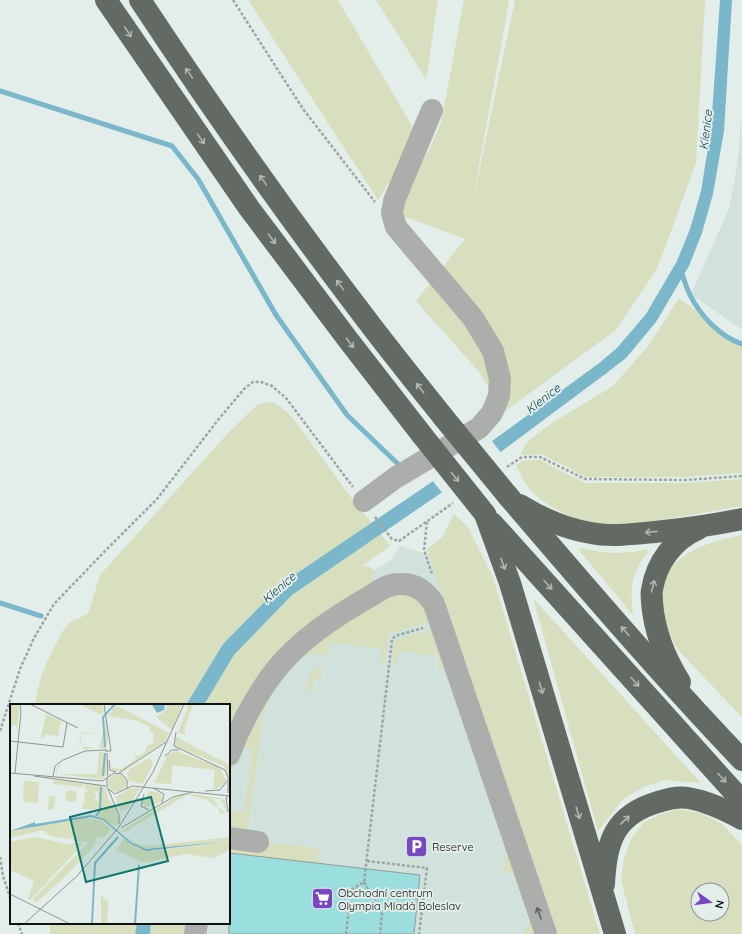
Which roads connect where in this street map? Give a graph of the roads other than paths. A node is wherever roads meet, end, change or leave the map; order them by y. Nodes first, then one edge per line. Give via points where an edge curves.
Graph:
1 (106, 0) edge
2 (140, 0) edge
3 (432, 110) dead end
4 (508, 496) junction
5 (369, 508) road end
6 (485, 514) junction
7 (742, 519) edge
8 (703, 527) junction
9 (707, 723) junction
10 (230, 753) edge
11 (742, 760) edge
12 (742, 801) edge
13 (742, 819) edge
14 (230, 838) edge
15 (258, 842) dead end
16 (604, 895) junction
17 (197, 924) edge
18 (195, 934) edge
19 (546, 934) edge
20 (615, 934) edge

1 -> 6 highway, bridge via 249,208 349,341
4 -> 2 highway, bridge via 359,311 271,191
3 - 5 lane via 394,201 392,213 396,227 473,318 493,351 500,379 499,396 492,413 479,428 395,478
8 -> 4 highway via 637,534 592,533 545,518
9 -> 4 highway
6 -> 12 highway
6 -> 16 highway via 510,583
7 - 8 highway
9 -> 8 highway via 679,679 659,638 653,616 652,590 659,568 670,550 685,536
9 - 11 highway
19 -> 10 lane via 434,604 421,589 408,584 387,586 344,612 296,649 274,672 253,705
16 -> 13 highway via 605,863 610,841 618,826 632,813 667,799 686,797 707,803
14 - 15 lane
16 - 20 highway
17 - 18 lane

